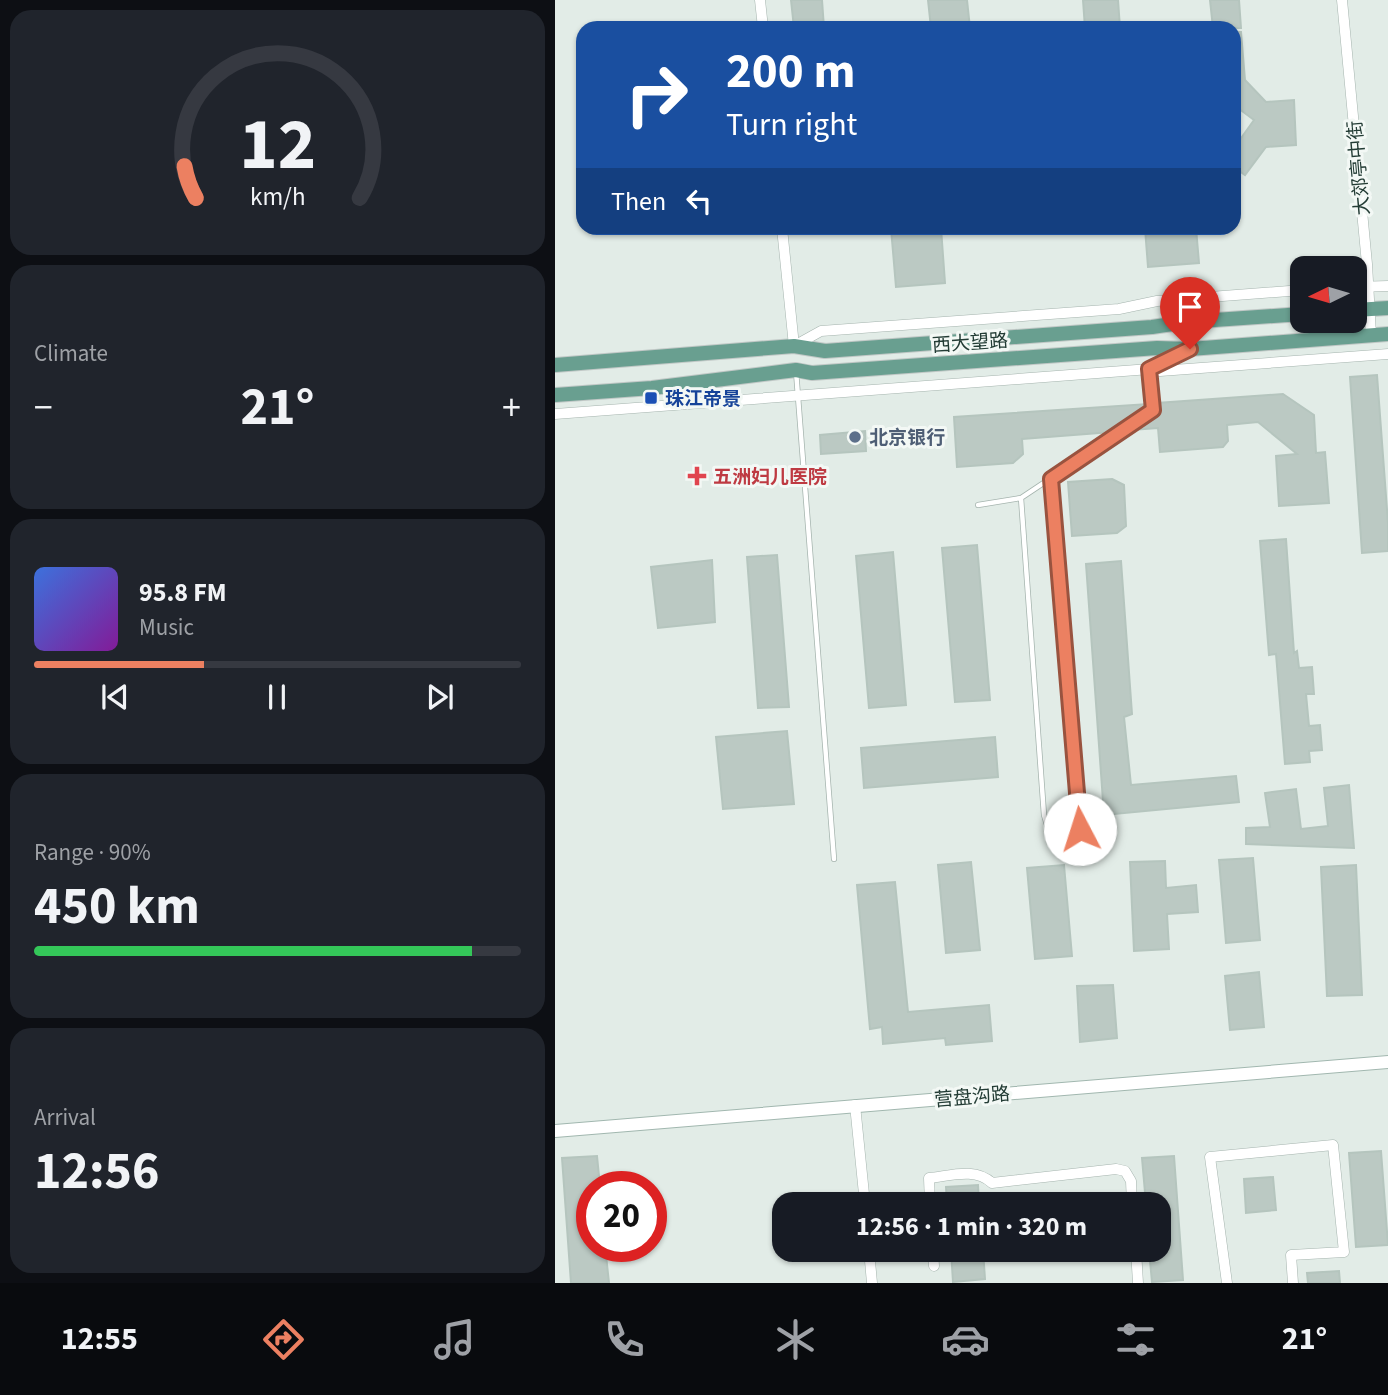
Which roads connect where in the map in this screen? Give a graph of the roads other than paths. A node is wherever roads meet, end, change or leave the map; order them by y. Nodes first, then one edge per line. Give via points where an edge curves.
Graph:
1 (760, 0) edge
2 (1342, 0) edge
3 (762, 21) edge
4 (783, 235) edge
5 (1388, 286) edge
6 (1368, 287) junction
7 (1290, 291) edge
8 (1388, 308) edge
9 (1367, 309) edge
10 (1370, 309) junction
11 (1290, 315) edge
12 (1388, 334) edge
13 (1371, 335) junction
14 (794, 346) junction
15 (1190, 349) junction
16 (1388, 354) edge
17 (555, 365) edge
18 (1149, 369) junction
19 (796, 370) junction
20 (555, 395) edge
21 (798, 397) junction
22 (555, 414) edge
23 (1051, 479) junction
24 (1021, 498) junction
25 (978, 505) dead end
26 (834, 859) dead end
27 (1388, 1062) edge
28 (855, 1105) junction
29 (555, 1131) edge
30 (864, 1192) edge
31 (930, 1192) edge
32 (1131, 1192) edge
33 (870, 1262) edge
34 (934, 1262) edge
35 (1137, 1262) edge
36 (934, 1266) dead end
37 (872, 1283) edge
38 (1138, 1283) edge
39 (1228, 1283) edge
40 (1293, 1283) edge

1 - 3 street
2 - 6 street, 大郊亭中街
4 - 14 street
5 - 6 street
6 - 10 street, 大郊亭中街
7 - 14 street via 821,331
8 - 10 main road
9 - 10 main road
10 - 13 street, 大郊亭中街
11 - 14 main road, 西大望路 via 825,351
12 - 13 main road, 西大望路
13 - 15 main road, 西大望路
14 - 17 main road, 西大望路
15 - 18 main road
15 - 19 main road, 西大望路 via 812,373
16 - 18 street
18 - 21 street
18 - 23 lane via 1153,410
19 - 20 main road, 西大望路
19 - 21 lane
21 - 22 street
21 - 26 lane
23 - 24 lane
23 - 24 lane via 1080,829 1049,832 1044,815
24 - 25 lane
27 - 28 street, 营盘沟路
28 - 29 street, 营盘沟路
28 - 30 street
31 - 32 street via 929,1178 974,1173 992,1183 1116,1169 1125,1171
33 - 37 street
34 - 36 street
35 - 38 street
39 - 40 street via 1211,1157 1333,1145 1344,1252 1291,1255

